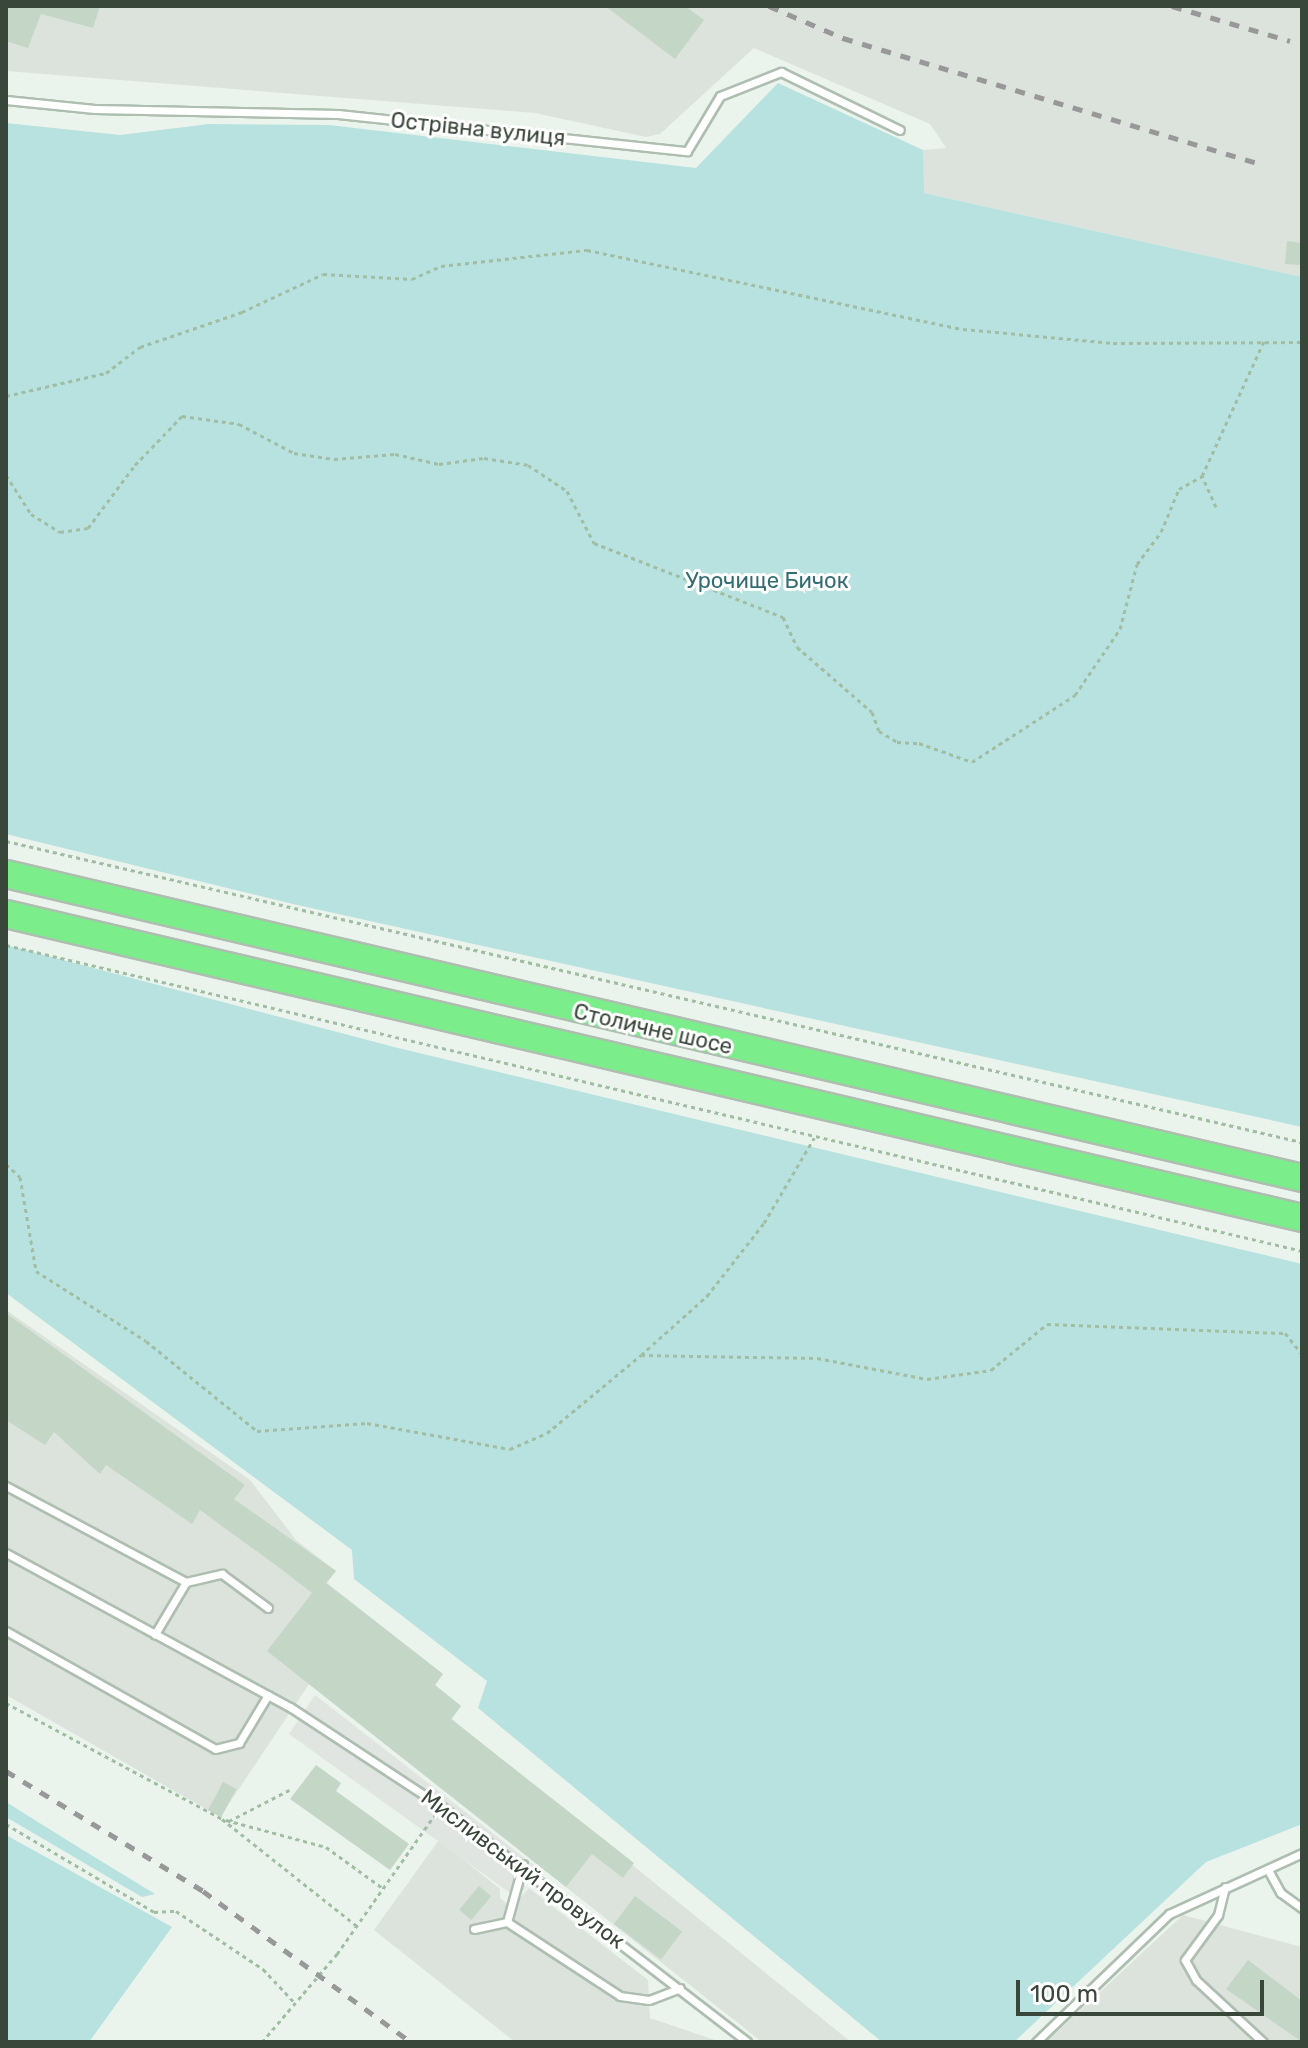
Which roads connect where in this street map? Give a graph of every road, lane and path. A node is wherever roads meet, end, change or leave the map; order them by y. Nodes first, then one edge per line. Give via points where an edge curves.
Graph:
1 (6, 100) edge
2 (900, 130) dead end
3 (1264, 341) junction
4 (1302, 342) edge
5 (6, 396) edge
6 (6, 475) edge
7 (1202, 476) junction
8 (1216, 507) dead end
9 (6, 841) edge
10 (6, 874) edge
11 (6, 914) edge
12 (6, 945) edge
13 (815, 1137) junction
14 (1302, 1142) edge
15 (6, 1164) edge
16 (1302, 1178) edge
17 (1302, 1218) edge
18 (1302, 1251) edge
19 (1302, 1354) edge
20 (641, 1355) junction
21 (6, 1486) edge
22 (6, 1553) edge
23 (186, 1582) junction
24 (268, 1608) dead end
25 (6, 1631) edge
26 (155, 1634) junction
27 (268, 1695) junction
28 (6, 1703) edge
29 (289, 1790) dead end
30 (441, 1806) junction
31 (222, 1819) junction
32 (229, 1821) junction
33 (6, 1824) edge
34 (1302, 1853) edge
35 (523, 1864) junction
36 (1268, 1870) junction
37 (1225, 1887) junction
38 (384, 1889) junction
39 (1302, 1908) edge
40 (507, 1922) junction
41 (357, 1926) junction
42 (474, 1929) dead end
43 (680, 1988) junction
44 (294, 2002) junction
45 (262, 2042) edge
46 (747, 2042) edge
47 (1036, 2042) edge
48 (1263, 2042) edge

1 - 2 lane, Острівна вулиця via 95,109 338,114 687,151 720,96 781,72
3 - 4 path
3 - 5 path via 1113,343 963,329 587,250 441,266 412,279 323,274 242,312 140,347 106,373 28,396
3 - 7 path
6 - 7 path via 31,514 60,532 88,528 135,465 182,416 239,424 294,453 334,459 395,454 439,464 484,458 528,465 567,491 594,543 783,617 797,647 872,712 879,731 897,742 919,743 972,762 1075,695 1120,629 1137,564 1161,532 1179,489
7 - 8 path
9 - 14 path
10 - 16 highway, Столичне шосе
11 - 17 highway, Столичне шосе
12 - 13 path
13 - 18 path
13 - 20 path via 764,1223 717,1284
15 - 20 path via 20,1177 36,1271 146,1341 257,1431 367,1423 510,1449 547,1433
19 - 20 path via 1285,1333 1047,1324 991,1370 927,1379 817,1358
21 - 23 lane
22 - 26 lane, Мисливський провулок
23 - 24 lane via 222,1574
23 - 26 lane
25 - 27 lane via 215,1749 239,1743
26 - 27 lane, Мисливський провулок
27 - 30 lane, Мисливський провулок
28 - 31 path
29 - 32 path
30 - 35 lane, Мисливський провулок
30 - 38 path
31 - 32 path
31 - 41 path
32 - 38 path via 326,1847
33 - 44 path via 154,1912 176,1911 263,1969
34 - 36 lane
35 - 40 lane
35 - 43 lane, Мисливський провулок
36 - 37 lane
36 - 39 lane via 1281,1893
37 - 47 lane via 1169,1914
37 - 48 lane via 1218,1915 1185,1960 1196,1980
38 - 41 path
40 - 42 lane
40 - 43 lane via 620,1996 649,2000
41 - 44 path
43 - 46 lane, Мисливський провулок
44 - 45 path

